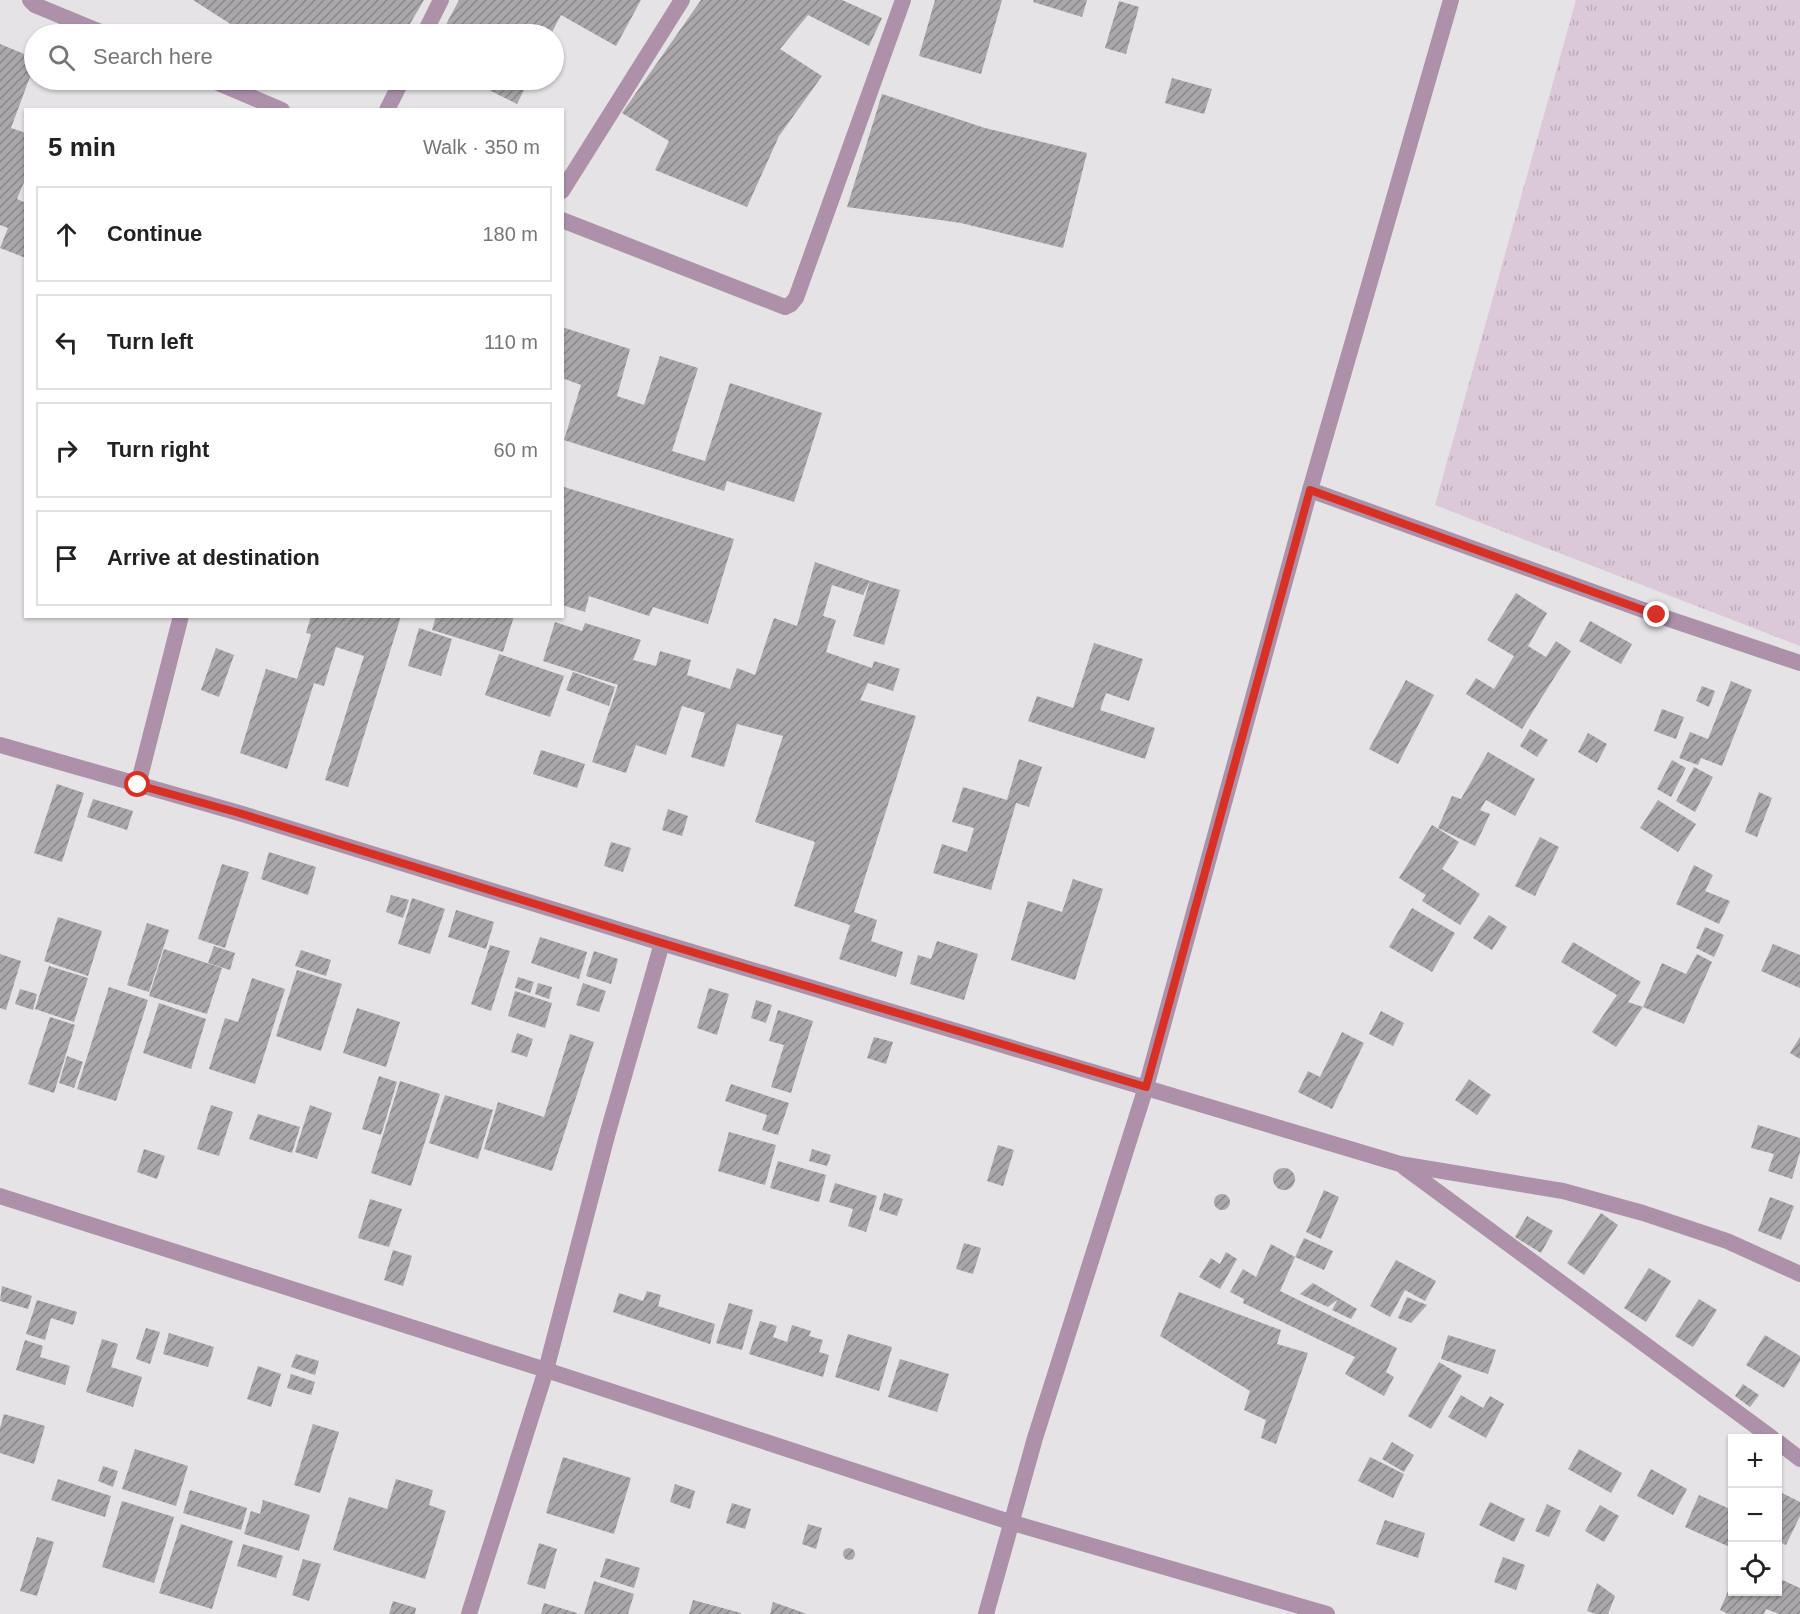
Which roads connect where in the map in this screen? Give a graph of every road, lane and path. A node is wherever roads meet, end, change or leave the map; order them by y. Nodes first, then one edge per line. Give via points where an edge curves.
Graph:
1 (30, 0) edge
2 (441, 0) edge
3 (682, 0) edge
4 (903, 0) edge
5 (1451, 0) edge
6 (81, 24) edge
7 (429, 24) edge
8 (235, 90) edge
9 (397, 90) edge
10 (277, 108) edge
11 (388, 108) edge
12 (564, 188) edge
13 (564, 221) edge
14 (1310, 490) junction
15 (180, 618) edge
16 (1800, 663) edge
17 (0, 745) edge
18 (138, 785) junction
19 (662, 943) junction
20 (1146, 1087) junction
21 (1400, 1164) junction
22 (0, 1196) edge
23 (1800, 1274) edge
24 (546, 1370) junction
25 (1767, 1434) edge
26 (1782, 1445) edge
27 (1800, 1459) edge
28 (1012, 1523) junction
29 (469, 1614) edge
30 (986, 1614) edge
31 (1327, 1614) edge

1 - 6 street
2 - 7 street
3 - 12 street
4 - 13 street via 792,304 785,307
5 - 14 street
8 - 10 street
9 - 11 street
14 - 16 street
14 - 20 street
15 - 18 street
17 - 18 street
18 - 19 street
19 - 20 street
19 - 24 street
20 - 21 street
20 - 28 street
21 - 23 street via 1563,1191 1643,1213 1727,1241
21 - 25 street
22 - 24 street
24 - 28 street
24 - 29 street
26 - 27 street
28 - 30 street
28 - 31 street

